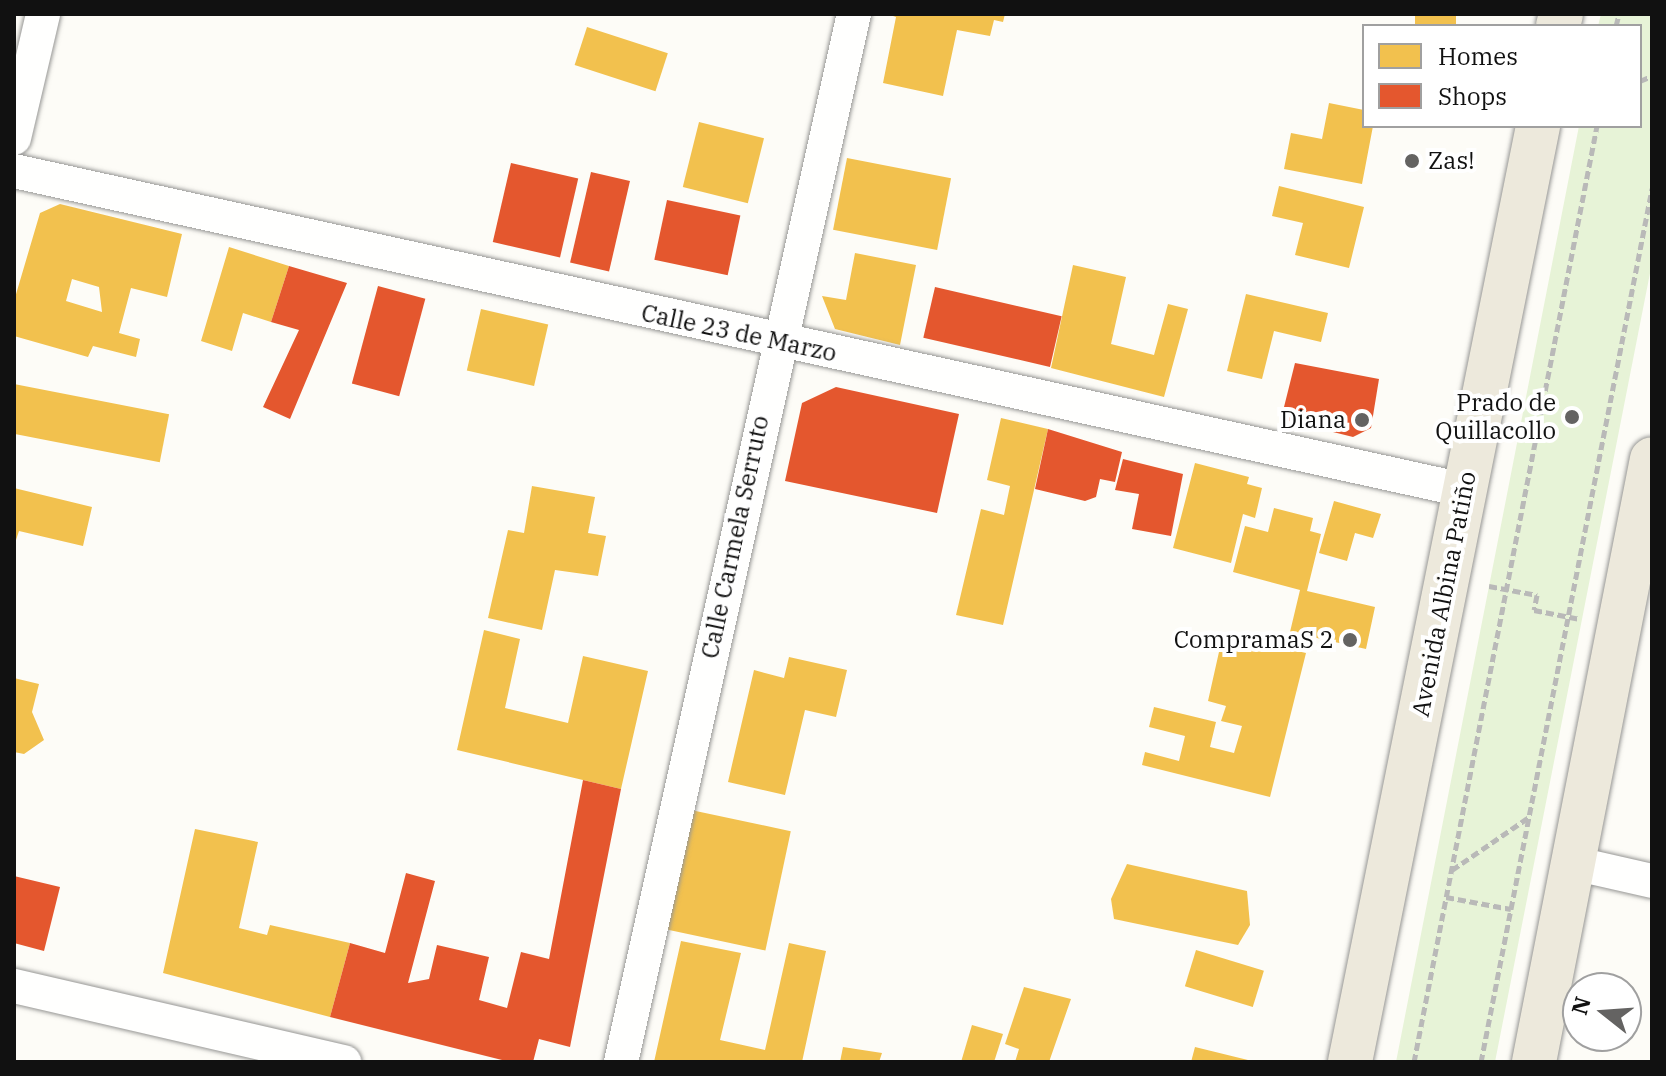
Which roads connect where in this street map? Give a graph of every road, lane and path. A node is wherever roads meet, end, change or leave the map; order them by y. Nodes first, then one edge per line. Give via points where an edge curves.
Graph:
1 (43, 14) edge
2 (854, 14) edge
3 (1538, 128) edge
4 (1597, 128) edge
5 (14, 138) edge
6 (14, 171) edge
7 (1652, 189) edge
8 (778, 342) junction
9 (1652, 459) edge
10 (1464, 490) junction
11 (1489, 586) dead end
12 (1507, 589) junction
13 (1568, 616) junction
14 (1581, 619) dead end
15 (1529, 817) junction
16 (1573, 863) junction
17 (1451, 870) junction
18 (1652, 881) edge
19 (1446, 897) junction
20 (1511, 909) junction
21 (14, 986) edge
22 (344, 1062) edge
23 (621, 1062) edge
24 (1350, 1062) edge
25 (1414, 1062) edge
26 (1481, 1062) edge
27 (1534, 1062) edge

1 - 5 street
2 - 8 street, Calle Carmela Serruto
3 - 10 main road, Avenida Albina Patiño
4 - 12 path
6 - 8 street, Calle 23 de Marzo
7 - 13 path
8 - 10 street, Calle 23 de Marzo
8 - 23 street, Calle Carmela Serruto
9 - 16 main road
10 - 24 main road, Avenida Albina Patiño
11 - 12 path
12 - 13 path via 1537,595 1534,610
12 - 17 path
13 - 14 path
13 - 15 path
15 - 17 path
15 - 20 path
16 - 18 street
16 - 27 main road
17 - 19 path
19 - 20 path
19 - 25 path
20 - 26 path
21 - 22 street

